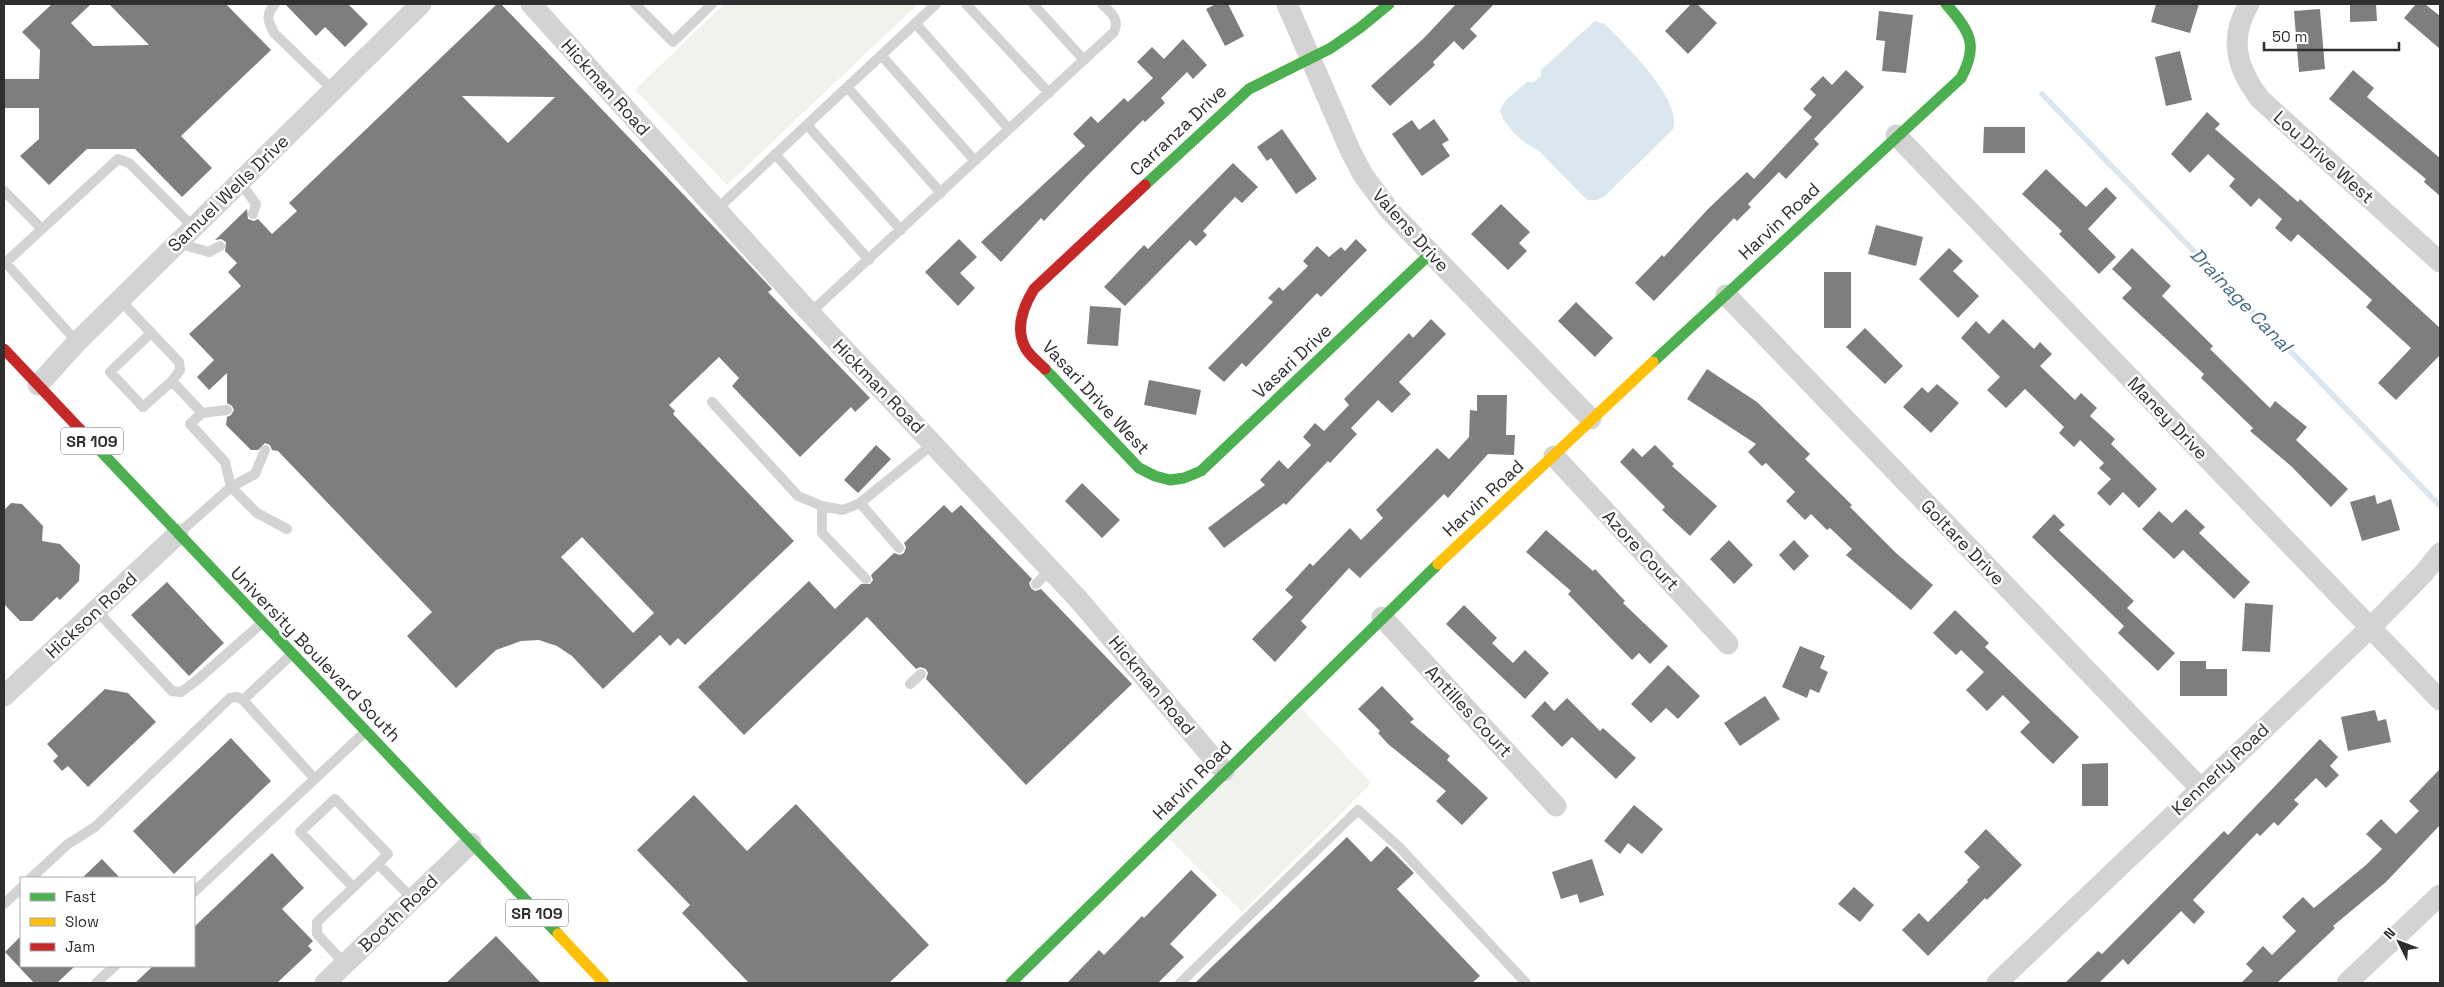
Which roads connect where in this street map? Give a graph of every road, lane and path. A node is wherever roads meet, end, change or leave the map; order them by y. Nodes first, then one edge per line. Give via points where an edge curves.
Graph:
1 (274, 4) edge
2 (421, 4) edge
3 (531, 4) edge
4 (635, 4) edge
5 (712, 4) edge
6 (936, 4) edge
7 (966, 4) edge
8 (1033, 4) edge
9 (1102, 4) edge
10 (1286, 4) edge
11 (1388, 4) edge
12 (1946, 4) edge
13 (2249, 4) edge
14 (915, 23) junction
15 (881, 55) junction
16 (1311, 58) junction
17 (1084, 60) junction
18 (847, 87) junction
19 (333, 90) junction
20 (1049, 93) junction
21 (807, 125) junction
22 (1009, 129) junction
23 (1896, 136) junction
24 (775, 154) junction
25 (975, 161) junction
26 (240, 182) junction
27 (4, 191) edge
28 (941, 193) junction
29 (716, 210) junction
30 (253, 214) dead end
31 (193, 228) junction
32 (42, 229) junction
33 (901, 230) junction
34 (178, 243) junction
35 (220, 246) dead end
36 (1431, 253) junction
37 (869, 260) junction
38 (4, 262) edge
39 (2440, 262) edge
40 (1726, 295) junction
41 (120, 300) junction
42 (810, 314) junction
43 (1020, 317) joint
44 (151, 333) junction
45 (77, 342) junction
46 (4, 349) edge
47 (172, 381) junction
48 (38, 385) junction
49 (712, 402) dead end
50 (227, 410) dead end
51 (202, 413) junction
52 (1591, 419) junction
53 (934, 442) junction
54 (264, 450) dead end
55 (1554, 456) junction
56 (1170, 480) joint
57 (231, 487) junction
58 (860, 503) junction
59 (822, 506) junction
60 (287, 529) dead end
61 (178, 534) junction
62 (899, 548) dead end
63 (2440, 553) edge
64 (866, 579) dead end
65 (96, 610) junction
66 (1382, 617) junction
67 (262, 623) junction
68 (2371, 627) junction
69 (1728, 644) dead end
70 (292, 654) junction
71 (921, 674) dead end
72 (910, 684) dead end
73 (4, 696) edge
74 (243, 700) junction
75 (2440, 700) edge
76 (366, 731) junction
77 (1224, 771) junction
78 (315, 779) junction
79 (2200, 788) junction
80 (1556, 806) dead end
81 (471, 843) junction
82 (378, 864) junction
83 (32, 877) edge
84 (353, 887) junction
85 (20, 889) edge
86 (195, 891) edge
87 (2440, 895) edge
88 (413, 899) junction
89 (4, 904) edge
90 (345, 964) junction
91 (114, 967) edge
92 (96, 983) edge
93 (325, 983) edge
94 (604, 983) edge
95 (1011, 983) edge
96 (1180, 983) edge
97 (1526, 983) edge
98 (1997, 983) edge
99 (2347, 983) edge

1 - 19 lane via 268,14 268,22 274,33
2 - 19 street, Samuel Wells Drive
3 - 29 street, Hickman Road
4 - 5 lane via 673,42
6 - 14 lane
7 - 20 lane
8 - 17 lane
9 - 17 lane via 1118,25
10 - 16 street, Valens Drive
11 - 16 street, Carranza Drive via 1356,32
12 - 23 street, Harvin Road via 1963,25 1972,49 1971,59 1961,78
13 - 39 street, Lou Drive West via 2237,35 2238,57 2246,81 2260,100
14 - 15 lane
14 - 22 lane
15 - 18 lane
15 - 25 lane
16 - 36 street, Valens Drive via 1363,175 1390,211
16 - 43 street, Carranza Drive via 1257,82 1241,95 1034,289
17 - 20 lane
18 - 21 lane
18 - 28 lane
19 - 26 street, Samuel Wells Drive
20 - 22 lane
21 - 24 lane
21 - 33 lane
22 - 25 lane
23 - 40 street, Harvin Road
23 - 68 street, Maney Drive
24 - 29 lane
24 - 37 lane
25 - 28 lane
26 - 30 lane via 256,204
26 - 31 street, Samuel Wells Drive
27 - 32 lane
28 - 33 lane
29 - 42 street, Hickman Road
31 - 32 lane via 129,164 118,159
31 - 34 street, Samuel Wells Drive
32 - 38 lane
33 - 37 lane
34 - 35 lane via 209,252
34 - 41 street, Samuel Wells Drive
36 - 52 street, Valens Drive
36 - 56 street, Vasari Drive via 1201,471 1185,479
37 - 42 lane
38 - 45 lane
40 - 52 street, Harvin Road
40 - 79 street, Goltare Drive
41 - 44 lane
41 - 45 street, Samuel Wells Drive
42 - 53 street, Hickman Road
43 - 56 street, Vasari Drive West via 1020,332 1026,348 1139,468 1153,478
44 - 47 lane via 178,362 180,370
44 - 47 lane via 110,372 143,407
45 - 48 street, Samuel Wells Drive
46 - 48 street, University Boulevard South / SR 109
47 - 51 lane
48 - 61 street, University Boulevard South / SR 109
49 - 59 lane via 798,496
50 - 51 lane
51 - 57 lane via 190,424 225,462
52 - 55 street, Harvin Road
53 - 58 lane
53 - 77 street, Hickman Road via 1044,576
54 - 57 lane via 255,474
55 - 66 street, Harvin Road
55 - 69 street, Azore Court
57 - 60 lane via 257,513
57 - 61 lane
58 - 59 lane via 843,510
58 - 62 lane
59 - 64 lane via 822,533
61 - 65 street, Hickson Road
61 - 67 street, University Boulevard South / SR 109
63 - 68 street, Kennerly Road
65 - 67 lane via 172,691 182,692
65 - 73 street, Hickson Road
66 - 77 street, Harvin Road
66 - 80 street, Antilles Court
67 - 70 street, University Boulevard South / SR 109
68 - 75 street, Maney Drive
68 - 79 street, Kennerly Road
70 - 74 lane
70 - 76 street, University Boulevard South / SR 109
71 - 72 lane
74 - 78 lane
74 - 83 lane via 230,698 95,827 68,844
76 - 78 lane
76 - 81 street, University Boulevard South / SR 109
77 - 95 street, Harvin Road
78 - 86 lane
79 - 98 street, Kennerly Road
81 - 88 street, Booth Road
81 - 94 street, University Boulevard South / SR 109
82 - 84 lane
82 - 84 lane via 388,854 335,799 300,832
82 - 88 lane
84 - 90 lane via 317,922 317,934
85 - 89 lane
87 - 99 street
88 - 90 street, Booth Road
90 - 93 street, Booth Road
91 - 92 lane
96 - 97 lane via 1358,810 1400,848

